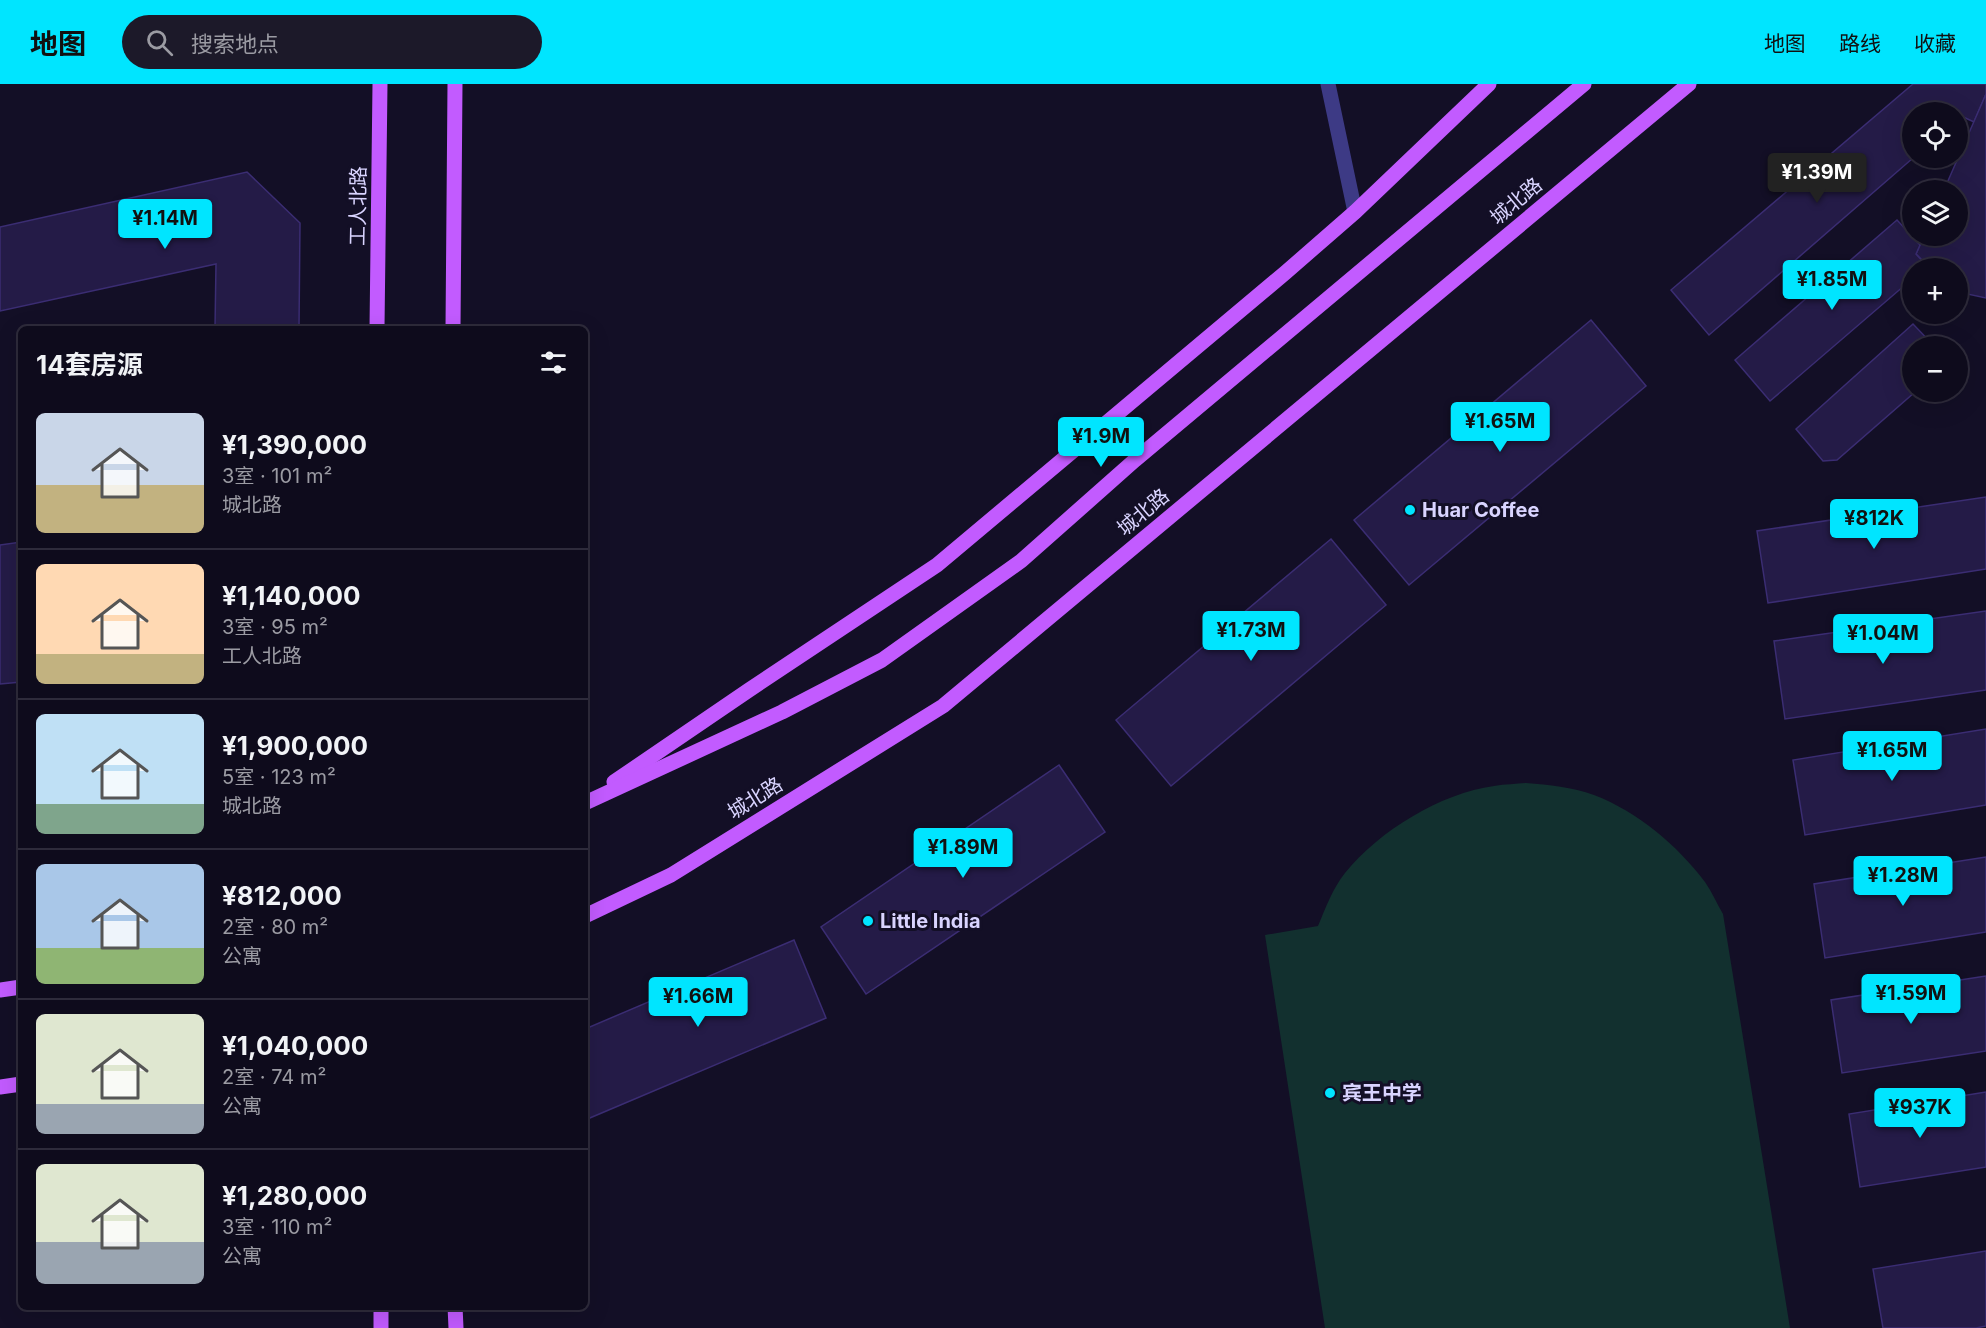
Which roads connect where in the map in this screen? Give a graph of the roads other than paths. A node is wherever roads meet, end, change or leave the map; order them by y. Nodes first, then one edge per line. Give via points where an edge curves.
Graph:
1 (380, 84) edge
2 (455, 84) edge
3 (1328, 84) edge
4 (1490, 84) edge
5 (1584, 84) edge
6 (1689, 84) edge
7 (1355, 212) junction
8 (377, 326) edge
9 (453, 326) edge
10 (588, 801) edge
11 (588, 802) edge
12 (588, 915) edge
13 (18, 987) edge
14 (0, 990) edge
15 (18, 1084) edge
16 (0, 1087) edge
17 (381, 1310) edge
18 (455, 1310) edge
19 (381, 1328) edge
20 (456, 1328) edge

1 - 8 main road, 工人北路
2 - 9 main road
3 - 7 street
4 - 7 main road
5 - 11 main road via 1011,567 882,660 782,712
6 - 12 main road, 城北路 via 943,706 671,875
7 - 10 main road via 937,565
13 - 14 main road
15 - 16 main road
17 - 19 main road
18 - 20 main road

